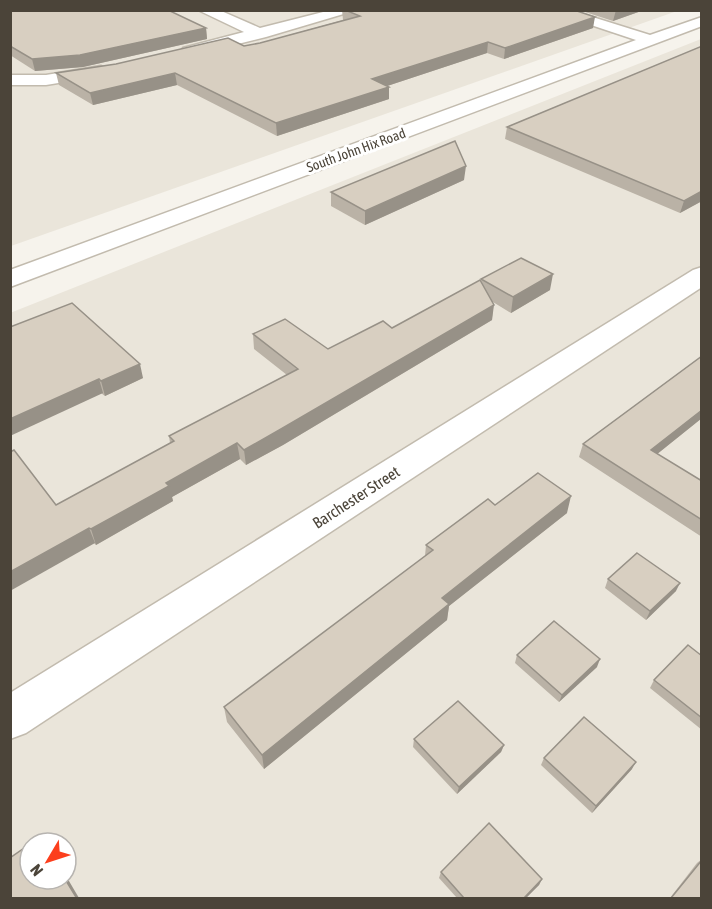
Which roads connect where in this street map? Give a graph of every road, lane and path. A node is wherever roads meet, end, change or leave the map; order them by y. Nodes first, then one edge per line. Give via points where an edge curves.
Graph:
1 (206, 10) edge
2 (350, 10) edge
3 (554, 10) edge
4 (702, 21) edge
5 (261, 34) junction
6 (651, 40) junction
7 (170, 56) edge
8 (115, 68) edge
9 (10, 80) edge
10 (702, 275) edge
11 (10, 279) edge
12 (10, 718) edge

1 - 5 street
2 - 5 street
3 - 6 street
4 - 6 street, South John Hix Road
5 - 7 street
6 - 11 street, South John Hix Road
8 - 9 street via 60,78
10 - 12 street, Barchester Street

